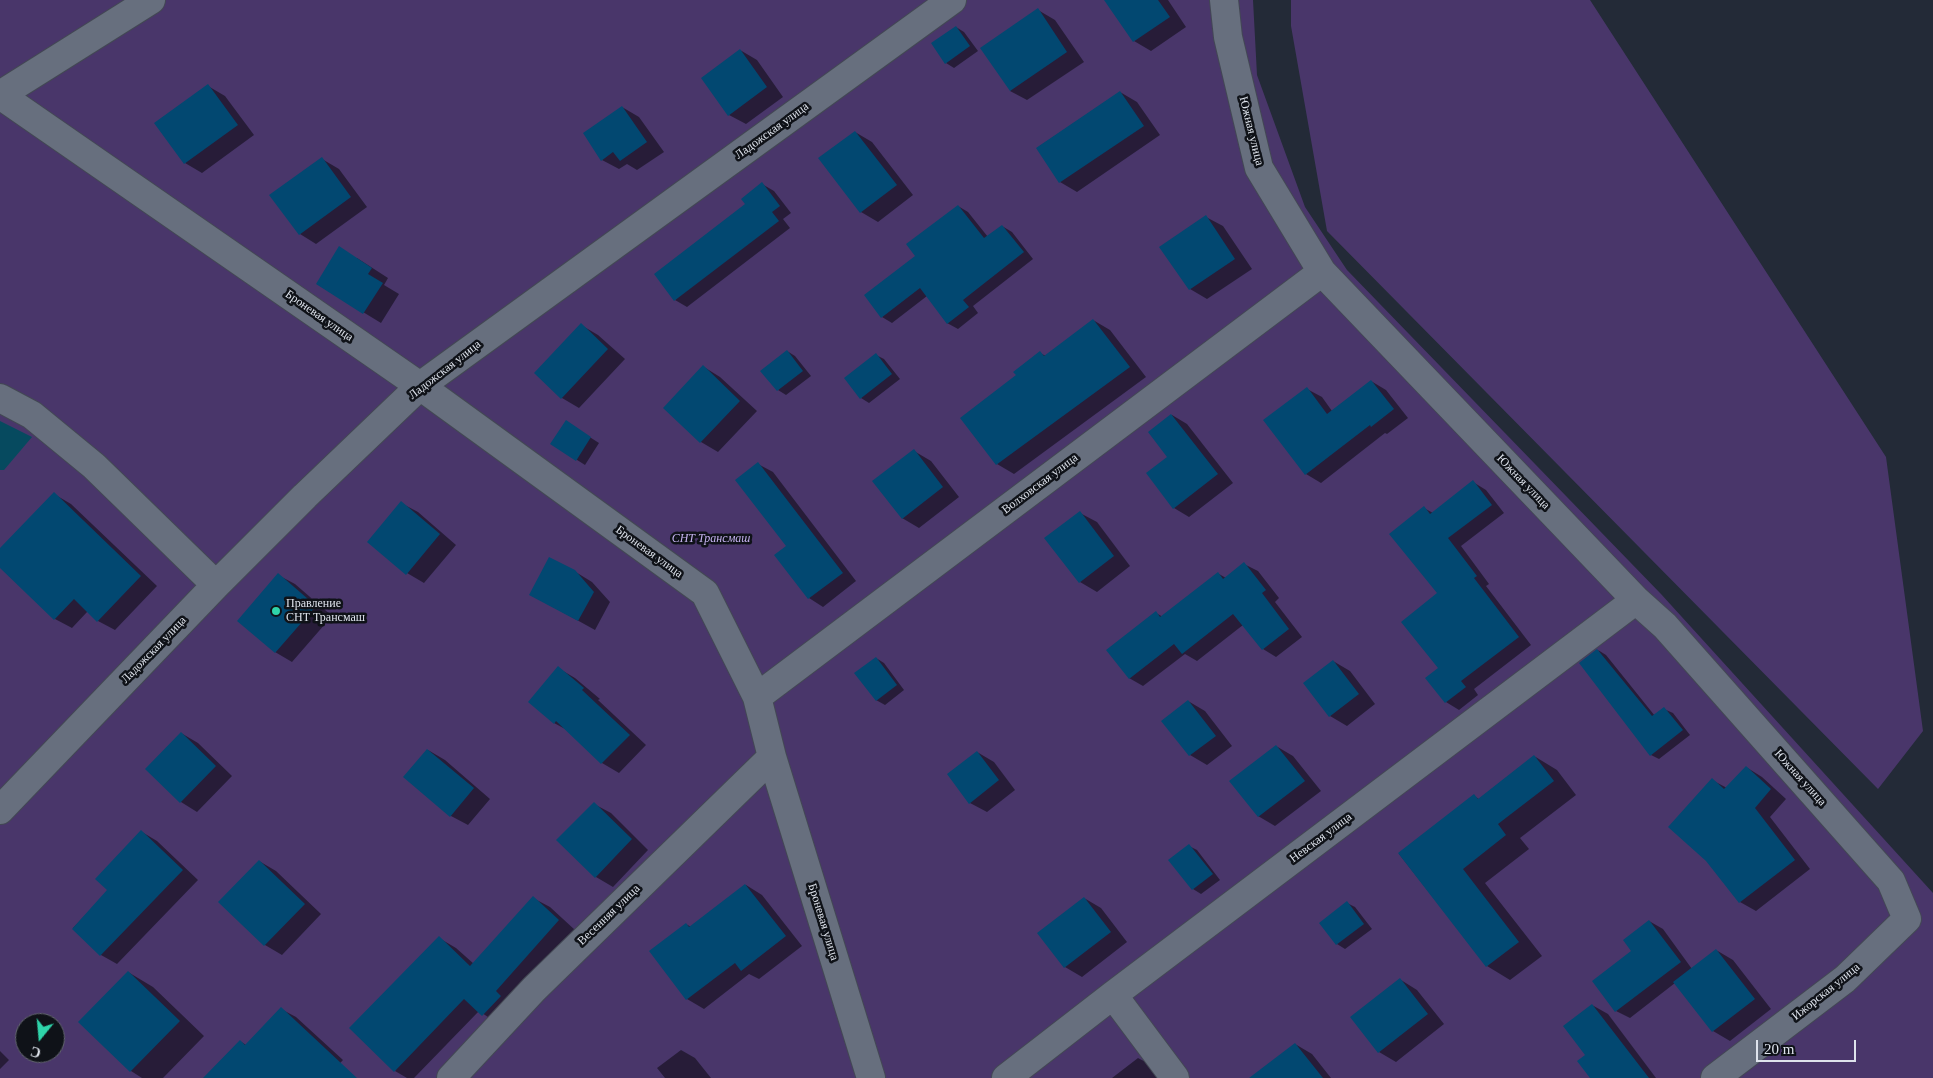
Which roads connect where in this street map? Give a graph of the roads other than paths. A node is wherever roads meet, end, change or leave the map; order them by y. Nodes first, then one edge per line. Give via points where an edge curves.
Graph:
1 (151, 0) edge
2 (952, 0) edge
3 (1224, 0) edge
4 (1322, 272) junction
5 (420, 386) junction
6 (0, 398) edge
7 (216, 585) junction
8 (1636, 600) junction
9 (757, 697) junction
10 (772, 757) junction
11 (0, 810) edge
12 (1907, 919) joint
13 (1113, 995) junction
14 (451, 1078) edge
15 (871, 1078) edge
16 (1006, 1078) edge
17 (1175, 1078) edge
18 (1715, 1078) edge

1 - 5 street, Броневая улица via 0,95
2 - 5 street, Ладожская улица
3 - 4 street, Южная улица via 1228,37 1259,168
4 - 8 street, Южная улица
4 - 9 street, Волховская улица
5 - 7 street, Ладожская улица
5 - 9 street, Броневая улица via 705,593
6 - 7 street via 32,415 94,466
7 - 11 street, Ладожская улица
8 - 12 street, Южная улица via 1665,626 1891,880
8 - 13 street, Невская улица
9 - 10 street, Броневая улица
10 - 14 street, Весенняя улица via 534,989
10 - 15 street, Броневая улица
12 - 18 street, Ижорская улица via 1844,980
13 - 16 street, Невская улица
13 - 17 street

